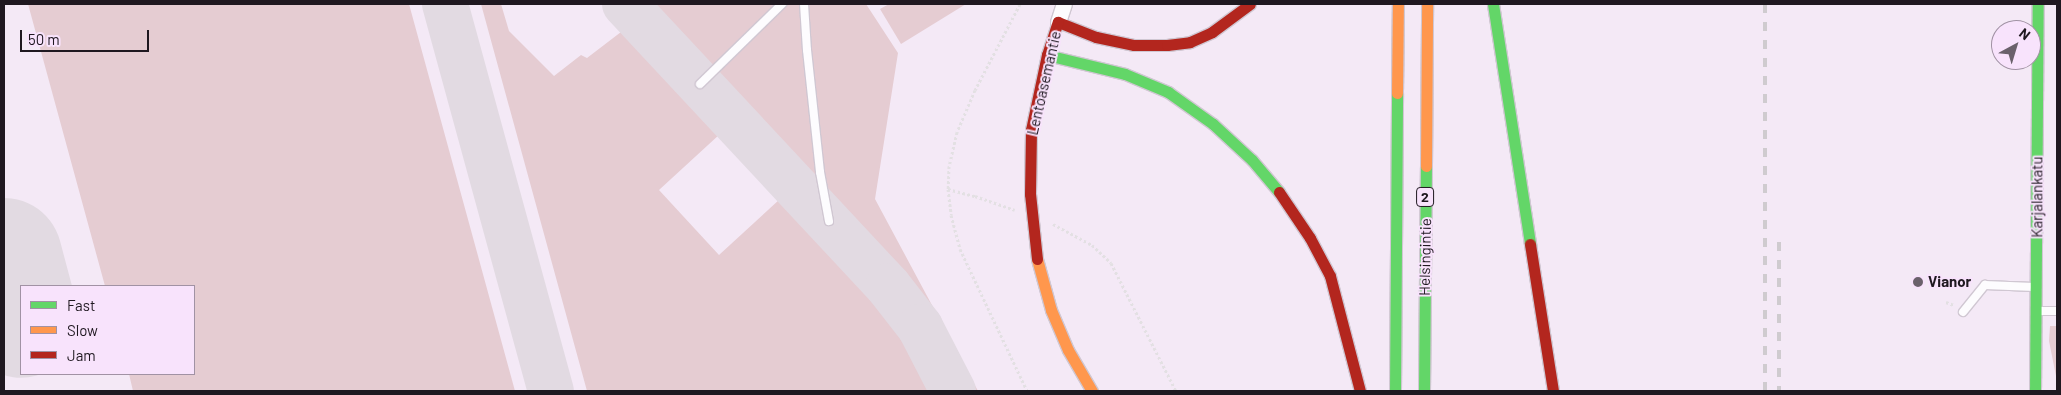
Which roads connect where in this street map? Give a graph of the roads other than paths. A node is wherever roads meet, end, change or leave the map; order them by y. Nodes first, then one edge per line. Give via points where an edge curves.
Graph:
1 (782, 4) edge
2 (804, 4) edge
3 (1064, 4) edge
4 (1250, 4) edge
5 (1398, 4) edge
6 (1427, 4) edge
7 (1492, 4) edge
8 (2038, 4) edge
9 (1058, 22) junction
10 (1047, 55) junction
11 (700, 84) dead end
12 (829, 221) dead end
13 (2036, 287) junction
14 (2036, 311) junction
15 (2057, 311) edge
16 (1963, 312) dead end
17 (1092, 391) edge
18 (1360, 391) edge
19 (1395, 391) edge
20 (1424, 391) edge
21 (1554, 391) edge
22 (2035, 391) edge

1 - 11 lane
2 - 12 lane via 820,172
3 - 9 street, Lentoasemantie
4 - 9 main road via 1212,32 1190,42 1167,45 1134,45 1096,37
5 - 19 main road, Helsingintie / 2
6 - 20 main road, Helsingintie / 2
7 - 21 main road
8 - 13 main road, Karjalankatu
9 - 10 main road, Lentoasemantie
10 - 17 main road, Lentoasemantie via 1031,130 1030,194 1038,266 1051,310 1068,350
10 - 18 main road via 1125,74 1168,92 1213,124 1252,160 1284,198 1330,276
13 - 14 main road, Karjalankatu
13 - 16 lane via 1985,285
14 - 15 lane
14 - 22 main road, Karjalankatu

